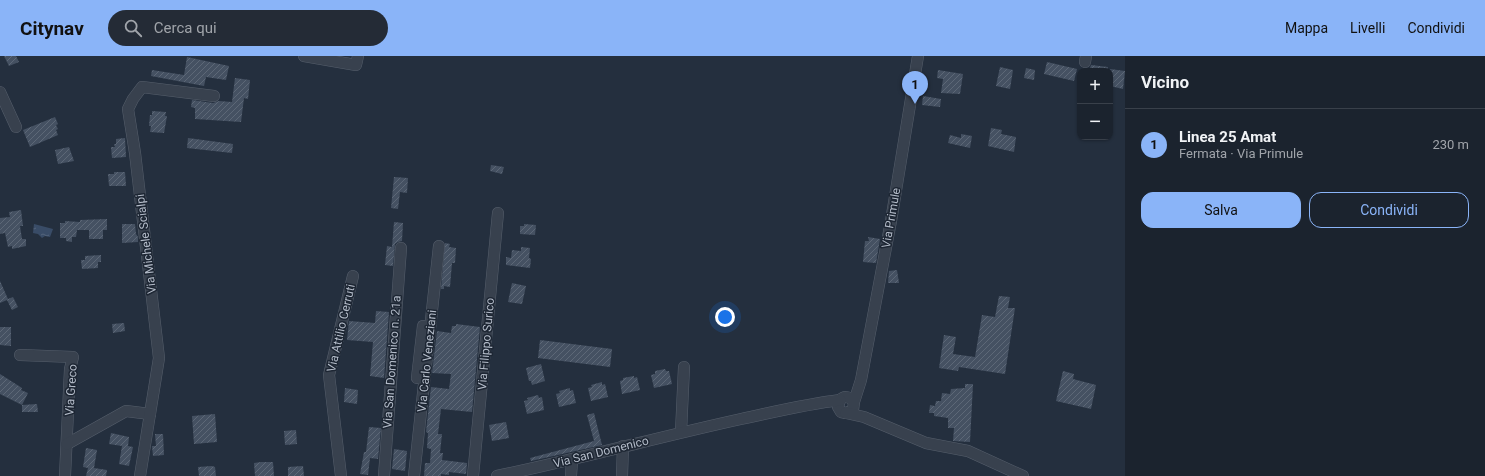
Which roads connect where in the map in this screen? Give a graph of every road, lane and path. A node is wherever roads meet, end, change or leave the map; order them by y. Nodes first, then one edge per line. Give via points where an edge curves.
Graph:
1 (304, 56) edge
2 (918, 56) edge
3 (357, 60) edge
4 (0, 92) edge
5 (214, 96) dead end
6 (16, 127) dead end
7 (498, 213) dead end
8 (440, 246) dead end
9 (401, 248) dead end
10 (353, 276) dead end
11 (423, 326) dead end
12 (20, 355) dead end
13 (684, 367) dead end
14 (849, 401) junction
15 (814, 403) junction
16 (844, 413) junction
17 (150, 414) junction
18 (864, 416) junction
19 (681, 432) junction
20 (67, 444) junction
21 (623, 446) junction
22 (572, 460) junction
23 (65, 476) edge
24 (140, 476) edge
25 (341, 476) edge
26 (384, 476) edge
27 (406, 476) edge
28 (414, 476) edge
29 (474, 476) edge
30 (497, 476) edge
31 (571, 476) edge
32 (622, 476) edge
33 (1023, 476) edge

1 - 3 street
2 - 14 street, Via Primule via 861,380
4 - 6 street
5 - 17 street, Via Michele Scialpi via 142,87 128,109 159,358
7 - 29 street, Via Filippo Surico
8 - 28 street, Via Carlo Veneziani
9 - 26 street, Via San Domenico n. 21a
10 - 25 street, Via Attilio Cerruti via 329,375
11 - 27 street
12 - 20 street, Via Greco via 73,357 70,369
13 - 19 street
14 - 15 street, Via San Domenico
14 - 16 street, Via Primule via 853,410
14 - 16 street via 838,408
14 - 18 street
15 - 16 street
15 - 19 street, Via San Domenico
16 - 18 street
17 - 20 street via 126,411
17 - 24 street, Via Michele Scialpi
18 - 33 street via 926,443 968,451
19 - 21 street, Via San Domenico
20 - 23 street, Via Greco
21 - 22 street, Via San Domenico
21 - 32 street
22 - 30 street, Via San Domenico
22 - 31 street

